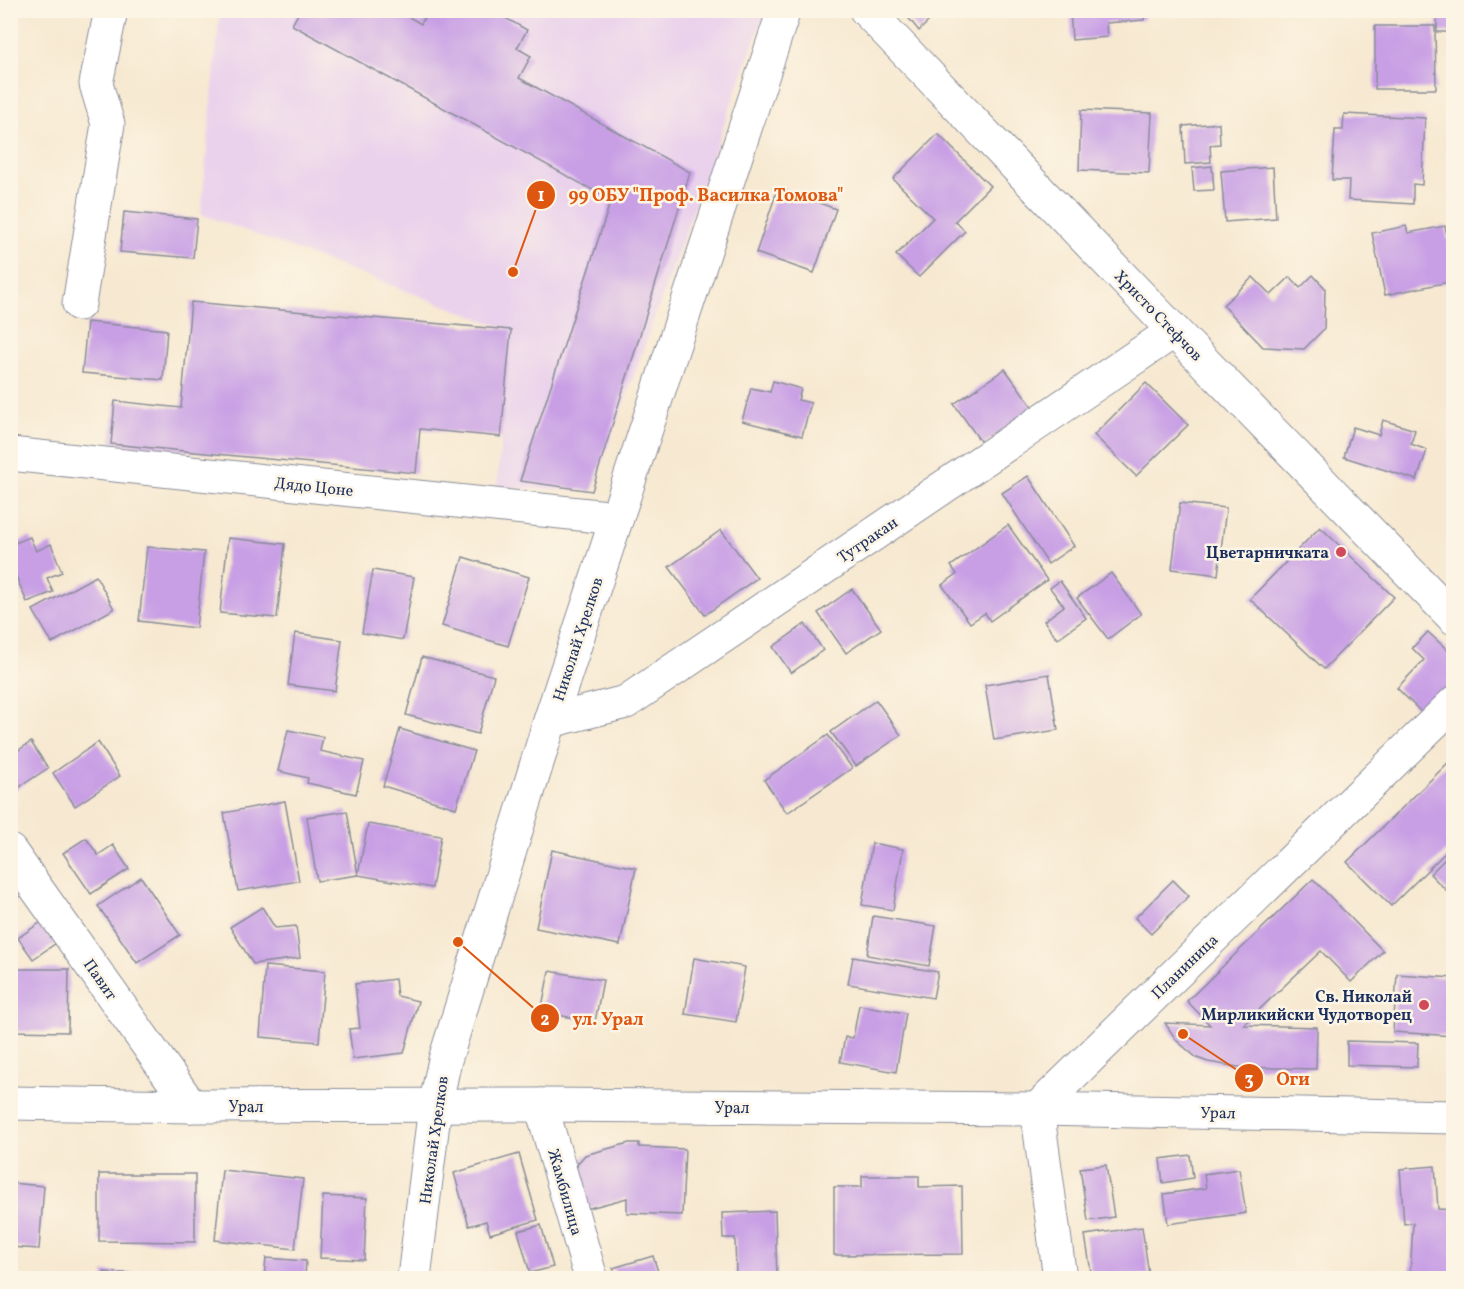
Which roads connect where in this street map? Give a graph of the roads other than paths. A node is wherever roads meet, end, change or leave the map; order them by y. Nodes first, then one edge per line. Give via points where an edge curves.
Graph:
1 (111, 10) edge
2 (784, 10) edge
3 (866, 10) edge
4 (79, 304) dead end
5 (1174, 331) junction
6 (10, 454) edge
7 (617, 518) junction
8 (1454, 618) edge
9 (1454, 703) edge
10 (550, 721) junction
11 (10, 851) edge
12 (10, 1103) edge
13 (541, 1105) junction
14 (191, 1106) junction
15 (435, 1106) junction
16 (1037, 1108) junction
17 (1454, 1117) edge
18 (414, 1278) edge
19 (591, 1278) edge
20 (1060, 1278) edge

1 - 4 street via 96,84 108,124
2 - 7 street, Николай Хрелков
3 - 5 street, Христо Стефчов
5 - 8 street, Христо Стефчов
5 - 10 street, Тутракан via 626,702
6 - 7 street, Дядо Цоне
7 - 10 street, Николай Хрелков
9 - 16 street, Планиница
10 - 15 street, Николай Хрелков via 445,1060
11 - 14 street, Павит
12 - 14 street, Урал
13 - 15 street, Урал
13 - 16 street, Урал
13 - 19 street, Жамбилица
14 - 15 street, Урал
15 - 18 street, Николай Хрелков
16 - 17 street, Урал
16 - 20 street

